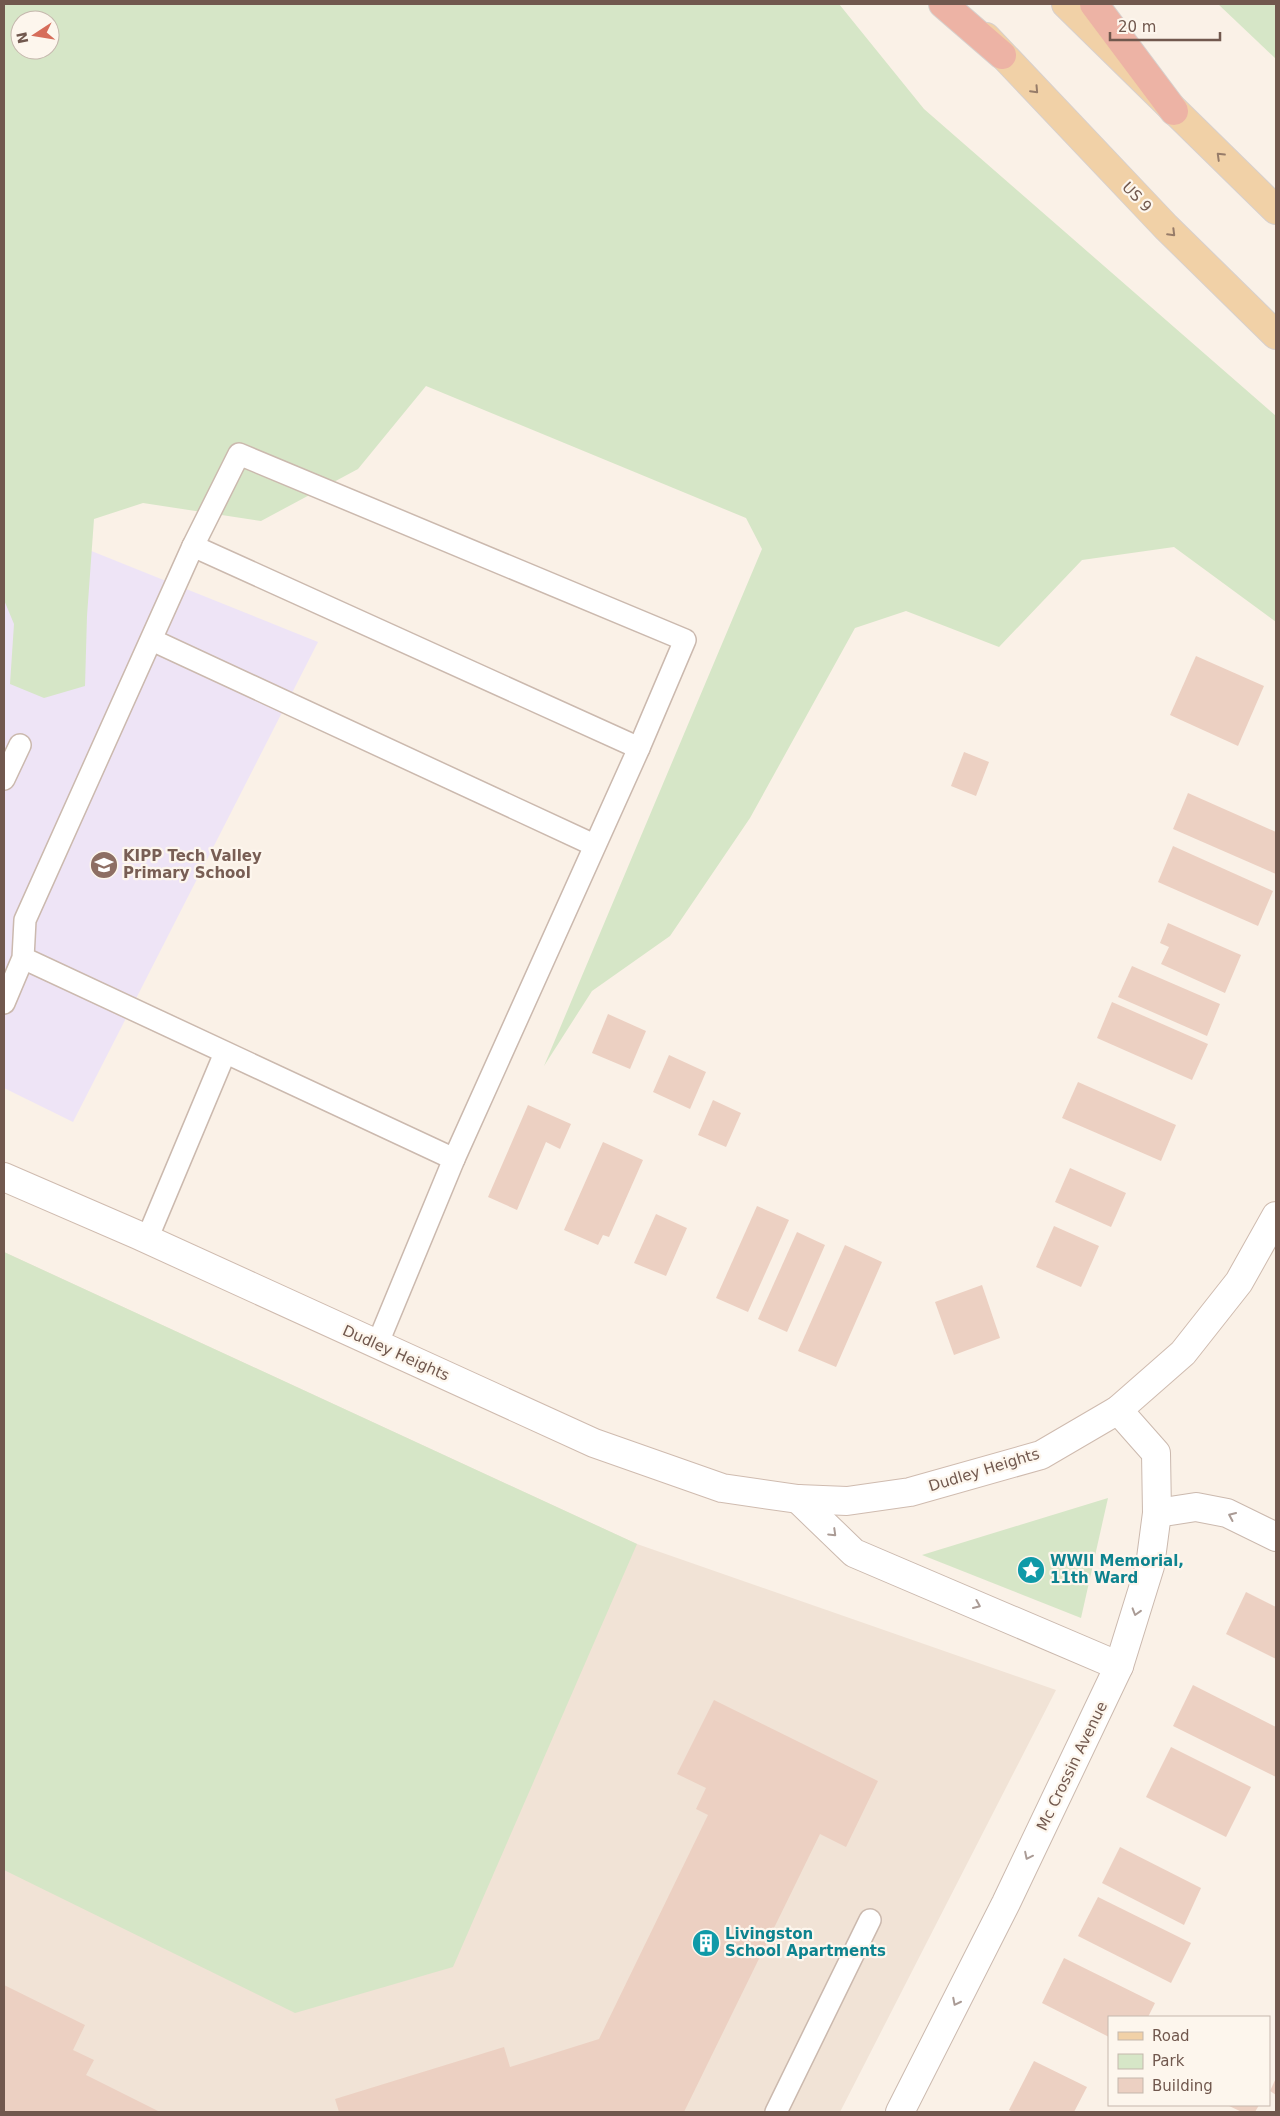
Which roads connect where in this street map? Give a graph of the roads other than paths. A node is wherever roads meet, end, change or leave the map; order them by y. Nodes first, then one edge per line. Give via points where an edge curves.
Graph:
1 (943, 4) edge
2 (956, 4) edge
3 (1066, 4) edge
4 (1094, 4) edge
5 (1002, 55) junction
6 (1174, 111) junction
7 (1276, 210) edge
8 (1276, 336) edge
9 (193, 546) junction
10 (152, 640) junction
11 (20, 745) dead end
12 (639, 748) junction
13 (4, 778) edge
14 (594, 845) junction
15 (23, 958) junction
16 (4, 1003) edge
17 (224, 1053) junction
18 (454, 1159) junction
19 (4, 1177) edge
20 (1276, 1216) edge
21 (147, 1239) junction
22 (377, 1345) junction
23 (1118, 1410) junction
24 (798, 1499) junction
25 (1157, 1513) junction
26 (1276, 1537) edge
27 (1119, 1666) junction
28 (870, 1920) dead end
29 (776, 2112) edge
30 (900, 2112) edge

1 - 5 highway
2 - 5 main road, US 9
3 - 6 main road
4 - 6 highway
5 -> 8 main road, US 9 / US 9 via 1166,227
7 -> 6 main road
9 - 10 lane
9 - 12 lane
9 - 12 lane via 239,454 685,640
10 - 14 lane
10 - 15 lane via 25,920
11 - 13 lane
12 - 14 lane
14 - 18 lane
15 - 16 lane
15 - 17 lane
17 - 18 lane
17 - 21 lane
18 - 22 lane
19 - 21 main road, Dudley Heights
20 - 23 main road, Dudley Heights via 1239,1282 1183,1353
21 - 22 main road, Dudley Heights
22 - 24 main road, Dudley Heights via 594,1443 722,1488
23 - 24 main road, Dudley Heights via 1041,1455 972,1475 910,1492 847,1501
23 - 25 main road, Mc Crossin Avenue via 1156,1453
24 -> 27 main road via 854,1553
26 -> 25 main road via 1227,1513 1196,1508
25 -> 27 main road, Mc Crossin Avenue via 1150,1566
27 -> 30 main road, Mc Crossin Avenue via 1006,1903
28 - 29 lane

